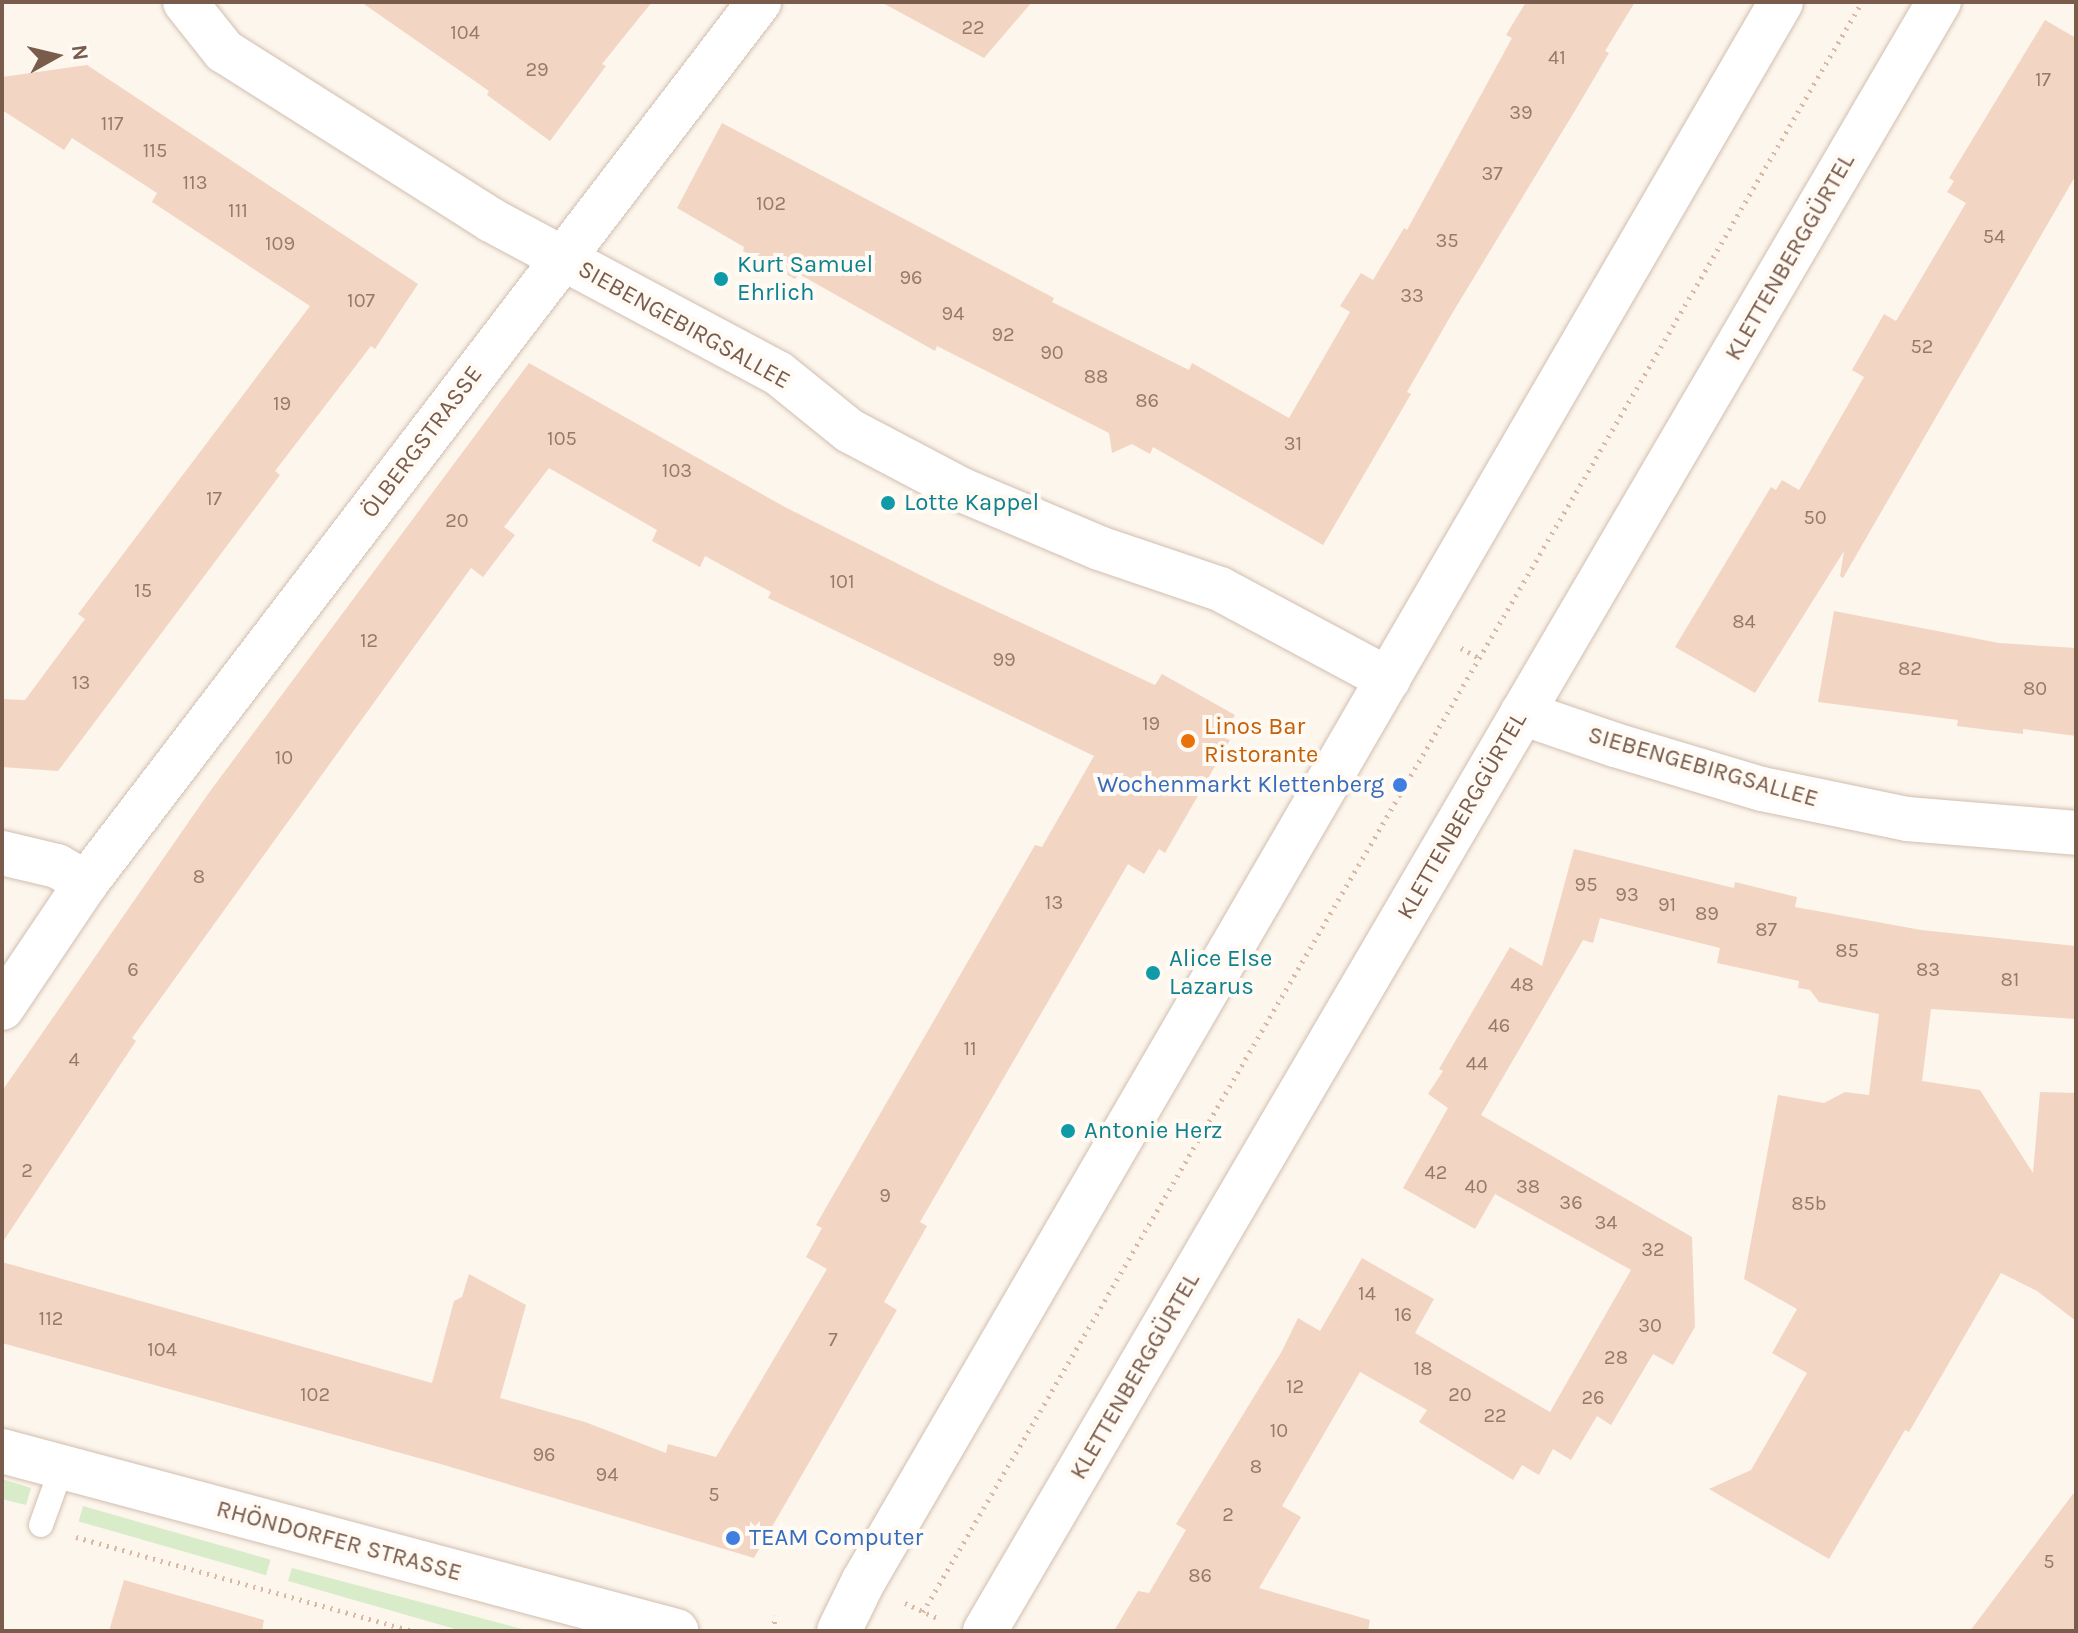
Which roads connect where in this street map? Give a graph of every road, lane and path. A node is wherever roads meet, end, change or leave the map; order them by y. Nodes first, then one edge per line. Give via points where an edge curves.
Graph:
1 (185, 2) edge
2 (759, 2) edge
3 (1781, 2) edge
4 (1862, 2) edge
5 (1939, 2) edge
6 (562, 257) junction
7 (1388, 679) junction
8 (1522, 713) junction
9 (2076, 833) edge
10 (2, 853) edge
11 (86, 883) junction
12 (2, 1008) edge
13 (2, 1451) edge
14 (62, 1467) junction
15 (41, 1525) joint
16 (898, 1600) dead end
17 (923, 1612) junction
18 (776, 1616) dead end
19 (965, 1626) edge
20 (412, 1631) edge
21 (676, 1631) edge
22 (772, 1631) edge
23 (839, 1631) edge

1 - 6 street, SIEBENGEBIRGSALLEE via 224,51 491,220
2 - 6 street, ÖLBERGSTRASSE
3 - 7 street
4 - 17 path
5 - 8 street, KLETTENBERGGÜRTEL
6 - 7 street, SIEBENGEBIRGSALLEE via 778,373 850,431 962,490 1099,548 1220,589
6 - 11 street, ÖLBERGSTRASSE
7 - 23 street
8 - 9 street, SIEBENGEBIRGSALLEE via 1762,789 1907,819
8 - 19 street, KLETTENBERGGÜRTEL
10 - 11 street via 57,866
11 - 12 street, ÖLBERGSTRASSE
13 - 14 street, RHÖNDORFER STRASSE
14 - 15 lane
14 - 21 street, RHÖNDORFER STRASSE
15 - 20 path
16 - 17 path
17 - 19 path
18 - 22 path

